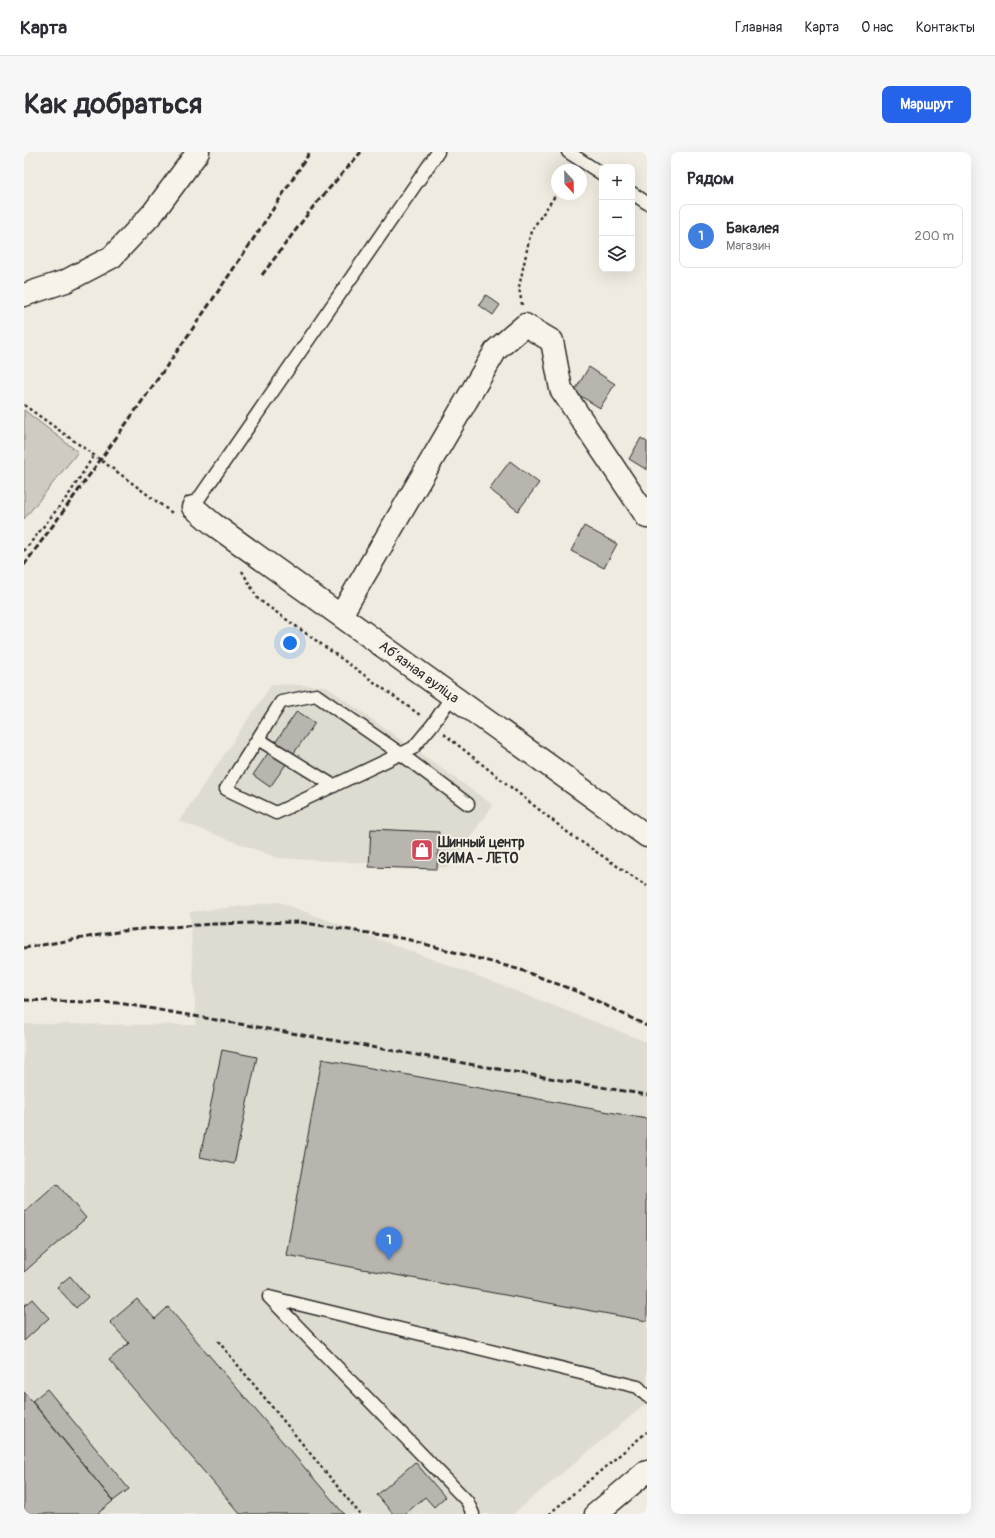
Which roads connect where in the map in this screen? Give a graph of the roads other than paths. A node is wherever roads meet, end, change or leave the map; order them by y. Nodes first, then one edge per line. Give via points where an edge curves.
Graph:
1 (198, 152) edge
2 (438, 152) edge
3 (568, 152) edge
4 (599, 172) edge
5 (635, 195) edge
6 (647, 203) edge
7 (24, 295) edge
8 (193, 507) joint
9 (647, 517) edge
10 (341, 615) junction
11 (452, 696) junction
12 (258, 739) junction
13 (401, 754) junction
14 (334, 786) junction
15 (468, 804) dead end
16 (647, 836) edge
17 (647, 1396) edge
18 (647, 1471) edge
19 (473, 1514) edge
20 (596, 1514) edge

1 - 7 street via 153,213 112,257 66,281
2 - 8 lane
3 - 4 lane
5 - 6 lane
8 - 10 street, Абʼязная вуліца via 212,524
9 - 10 street via 561,389 552,341 525,325 496,350
10 - 11 street, Абʼязная вуліца
11 - 13 lane via 413,748
11 - 16 street, Абʼязная вуліца
12 - 13 lane via 281,702 316,695
12 - 14 lane
12 - 14 lane via 226,789 276,813
13 - 14 lane
13 - 15 lane
17 - 19 lane via 638,1387 269,1297 467,1501
18 - 20 street

